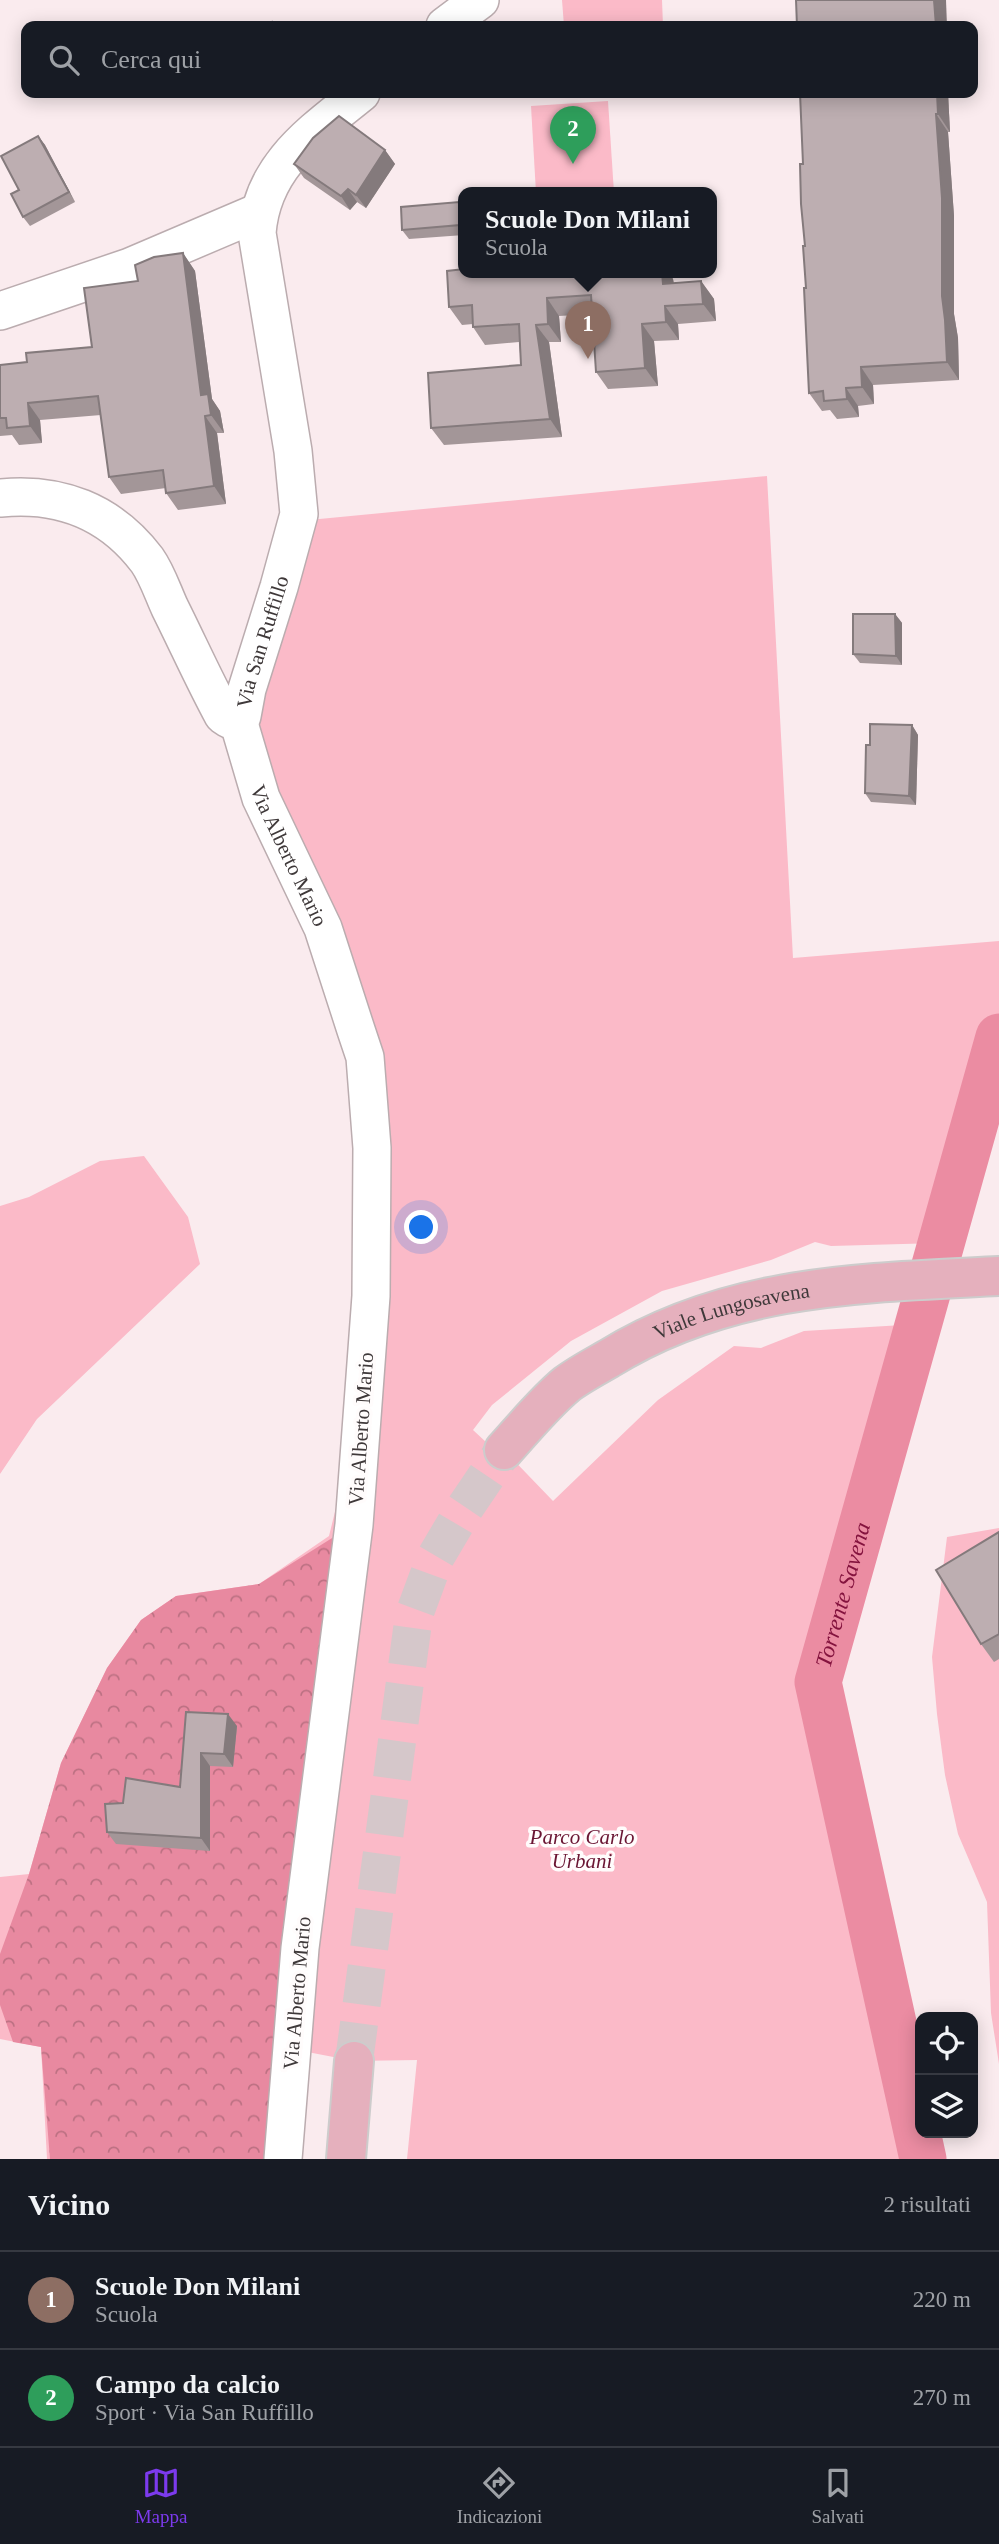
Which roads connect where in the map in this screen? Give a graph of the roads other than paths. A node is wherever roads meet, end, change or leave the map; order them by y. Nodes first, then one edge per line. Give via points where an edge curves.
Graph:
1 (480, 0) edge
2 (452, 21) edge
3 (355, 98) edge
4 (258, 212) junction
5 (0, 311) edge
6 (0, 498) edge
7 (237, 720) junction
8 (999, 1276) edge
9 (504, 1450) tunnel mouth
10 (354, 2061) tunnel mouth
11 (283, 2159) edge
12 (346, 2159) edge

1 - 2 street
3 - 4 street, Via San Ruffillo via 306,136 285,160
4 - 5 street via 130,267
4 - 7 street, Via San Ruffillo via 257,233 299,514 242,716
6 - 7 street, Via San Ruffillo via 31,495 56,499 90,511 120,532 147,561 223,715
7 - 11 street, Via Alberto Mario via 261,798 323,928 365,1057 372,1148 371,1296 354,1525 300,1948
8 - 9 main road, Viale Lungosavena via 800,1290 694,1316 640,1339 567,1384
10 - 12 main road

